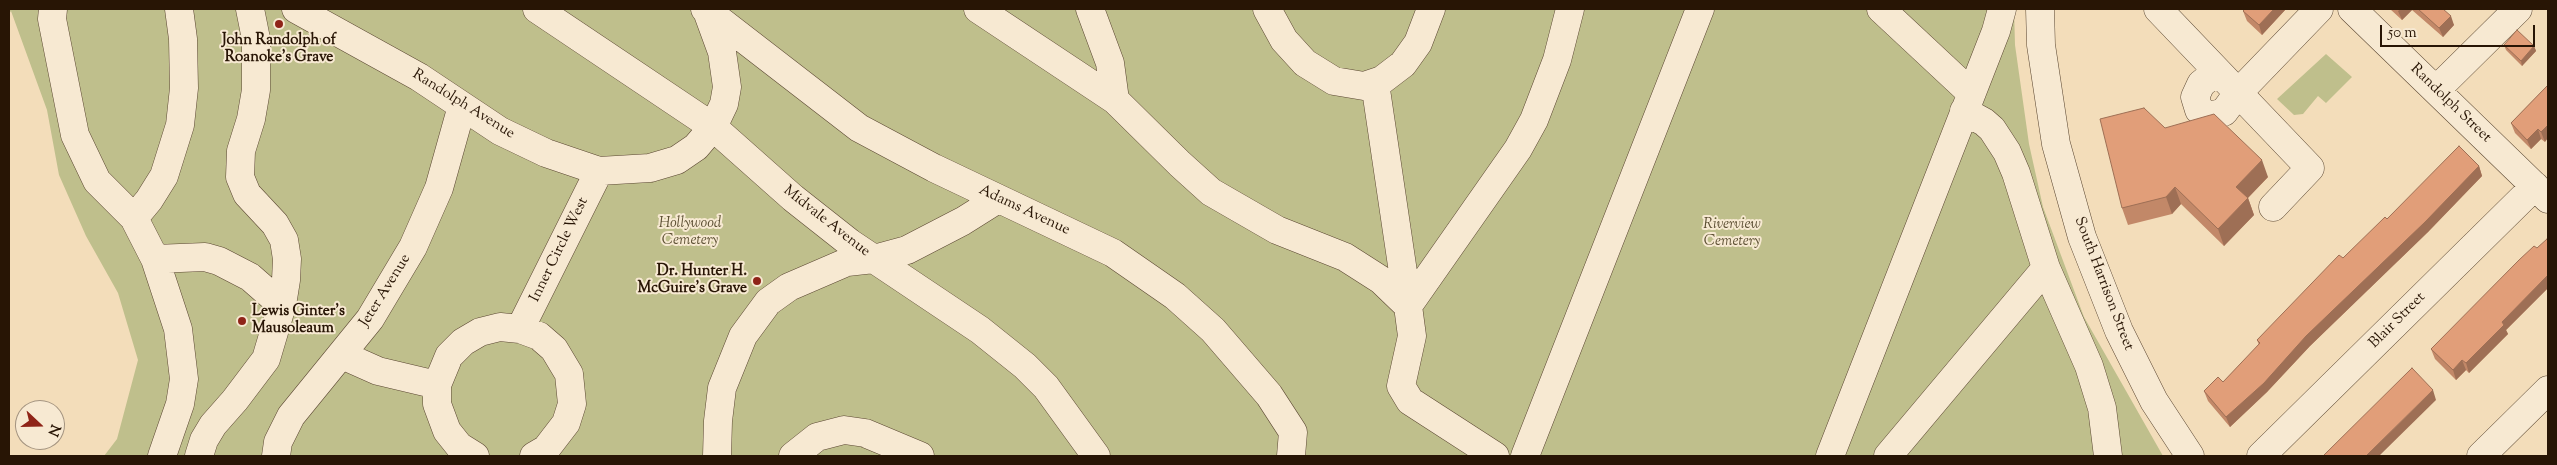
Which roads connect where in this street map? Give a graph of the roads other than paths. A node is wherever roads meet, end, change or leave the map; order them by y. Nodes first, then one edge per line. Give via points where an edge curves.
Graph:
1 (179, 9) edge
2 (250, 9) edge
3 (296, 9) edge
4 (537, 9) edge
5 (978, 9) edge
6 (1090, 9) edge
7 (1267, 9) edge
8 (1431, 9) edge
9 (1570, 9) edge
10 (1700, 9) edge
11 (1881, 9) edge
12 (2002, 9) edge
13 (2040, 9) edge
14 (2158, 9) edge
15 (2319, 9) edge
16 (2352, 9) edge
17 (2518, 9) edge
18 (706, 10) edge
19 (51, 12) edge
20 (2216, 72) junction
21 (1375, 84) junction
22 (2436, 90) junction
23 (2238, 93) junction
24 (1115, 100) junction
25 (1967, 102) junction
26 (462, 106) junction
27 (713, 127) junction
28 (599, 171) junction
29 (2544, 192) edge
30 (998, 199) junction
31 (2272, 207) dead end
32 (134, 218) junction
33 (155, 259) junction
34 (874, 259) junction
35 (2046, 268) junction
36 (282, 305) junction
37 (1408, 306) junction
38 (520, 329) junction
39 (342, 355) junction
40 (438, 385) junction
41 (2548, 390) edge
42 (544, 454) edge
43 (162, 456) edge
44 (199, 456) edge
45 (276, 456) edge
46 (475, 456) edge
47 (717, 456) edge
48 (793, 456) edge
49 (920, 456) edge
50 (1096, 456) edge
51 (1291, 456) edge
52 (1495, 456) edge
53 (1526, 456) edge
54 (1830, 456) edge
55 (1888, 456) edge
56 (2108, 456) edge
57 (2190, 456) edge
58 (2261, 456) edge
59 (2482, 456) edge

1 - 32 street via 184,88 178,134 164,176
2 - 36 street via 256,39 256,90 241,152 240,177 247,194 275,224 284,240 288,259
3 - 26 street, Randolph Avenue via 420,77
4 - 27 street, Midvale Avenue
5 - 24 street
6 - 24 street via 1110,63
7 - 21 street via 1284,40 1316,71 1343,84
8 - 21 street via 1412,54 1392,74
9 - 37 street via 1557,60 1534,120
10 - 53 street
11 - 25 street
12 - 25 street
13 - 57 street, South Harrison Street via 2041,45 2056,144 2082,238 2119,331 2154,401
14 - 20 street
15 - 23 street
16 - 22 street, Randolph Street
17 - 22 street
18 - 27 street, Randolph Avenue via 722,52 727,87 724,104
18 - 30 street, Adams Avenue via 859,128
19 - 32 street via 75,135 97,181
20 - 23 street
20 - 23 street via 2197,90 2195,97 2199,110 2218,115
21 - 37 street
22 - 29 street, Randolph Street
23 - 31 street via 2310,168
24 - 37 street via 1211,192 1277,230 1346,257 1381,280
25 - 35 street via 2007,152
25 - 54 street
26 - 28 street, Randolph Avenue via 500,131 538,150
26 - 39 street, Jeter Avenue via 439,188 413,247 370,319
27 - 28 street, Randolph Avenue via 696,147 678,160 650,168
27 - 34 street, Midvale Avenue via 793,198
28 - 38 street, Inner Circle West
29 - 58 street, Blair Street
30 - 34 street via 930,239
30 - 51 street, Adams Avenue via 1113,253 1190,308 1234,354 1284,416 1293,432
32 - 33 street
33 - 36 street via 205,258 220,261 250,277
33 - 43 street via 178,330 184,379 180,404
34 - 47 street via 846,262 796,283 774,297 756,316 740,343 722,388
34 - 50 street, Midvale Avenue via 972,324 1025,366 1054,396
35 - 55 street
35 - 56 street via 2089,366 2102,408
36 - 44 street via 266,359 213,425
37 - 52 street via 1412,336 1400,386 1410,401
38 - 40 street via 490,329 463,342 449,356
38 - 42 street via 539,336 554,349 572,384 572,404 566,423
39 - 40 street via 385,373
39 - 45 street, Jeter Avenue via 291,416 280,438
40 - 46 street via 437,404 447,431 459,446
41 - 59 street
48 - 49 street via 817,437 844,430 865,433

